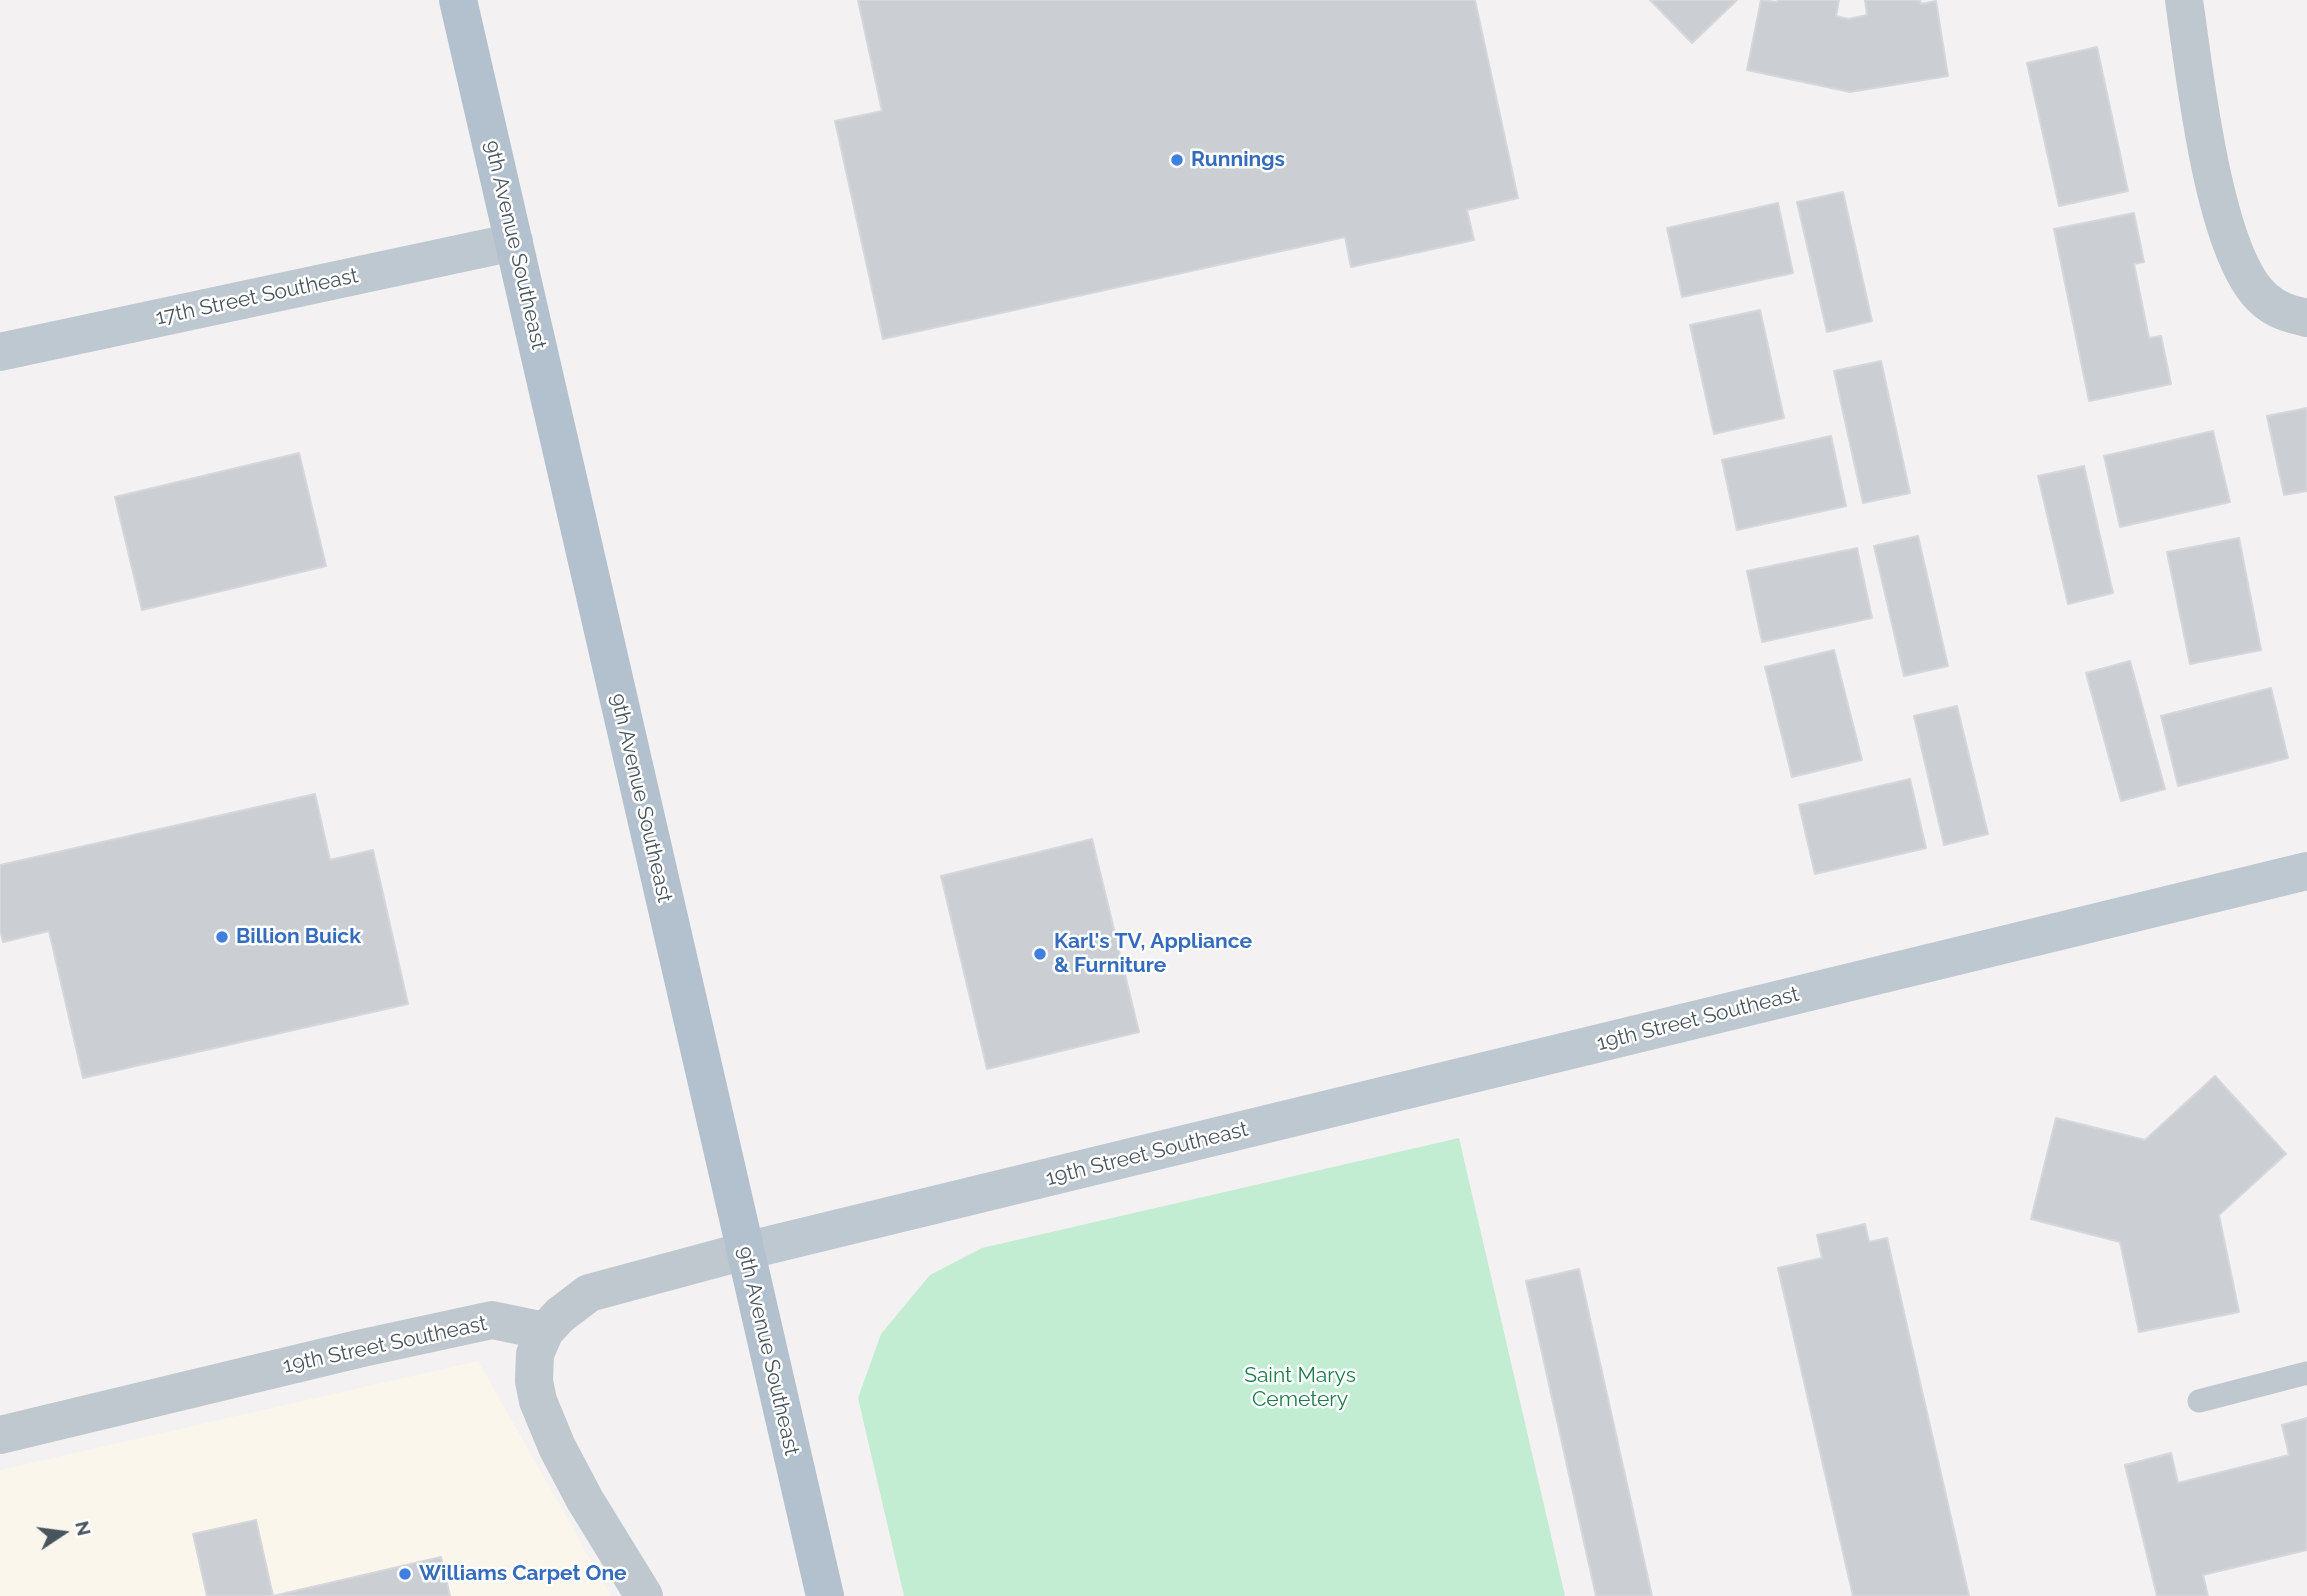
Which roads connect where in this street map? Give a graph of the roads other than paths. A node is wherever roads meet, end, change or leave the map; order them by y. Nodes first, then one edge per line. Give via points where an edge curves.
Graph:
1 (458, 0) edge
2 (2184, 0) edge
3 (514, 242) junction
4 (2307, 318) edge
5 (0, 352) edge
6 (2307, 871) edge
7 (746, 1251) junction
8 (545, 1331) junction
9 (2307, 1373) edge
10 (2199, 1401) dead end
11 (0, 1436) edge
12 (644, 1596) edge
13 (825, 1596) edge

1 - 3 main road, 9th Avenue Southeast
2 - 4 street via 2201,119 2221,213 2243,271 2261,297 2283,313
3 - 5 main road, 17th Street Southeast
3 - 7 main road, 9th Avenue Southeast
6 - 7 main road, 19th Street Southeast
7 - 8 street, 19th Street Southeast via 589,1293
7 - 13 main road, 9th Avenue Southeast
8 - 11 street, 19th Street Southeast via 492,1320
8 - 12 street via 535,1354 538,1401 574,1479
9 - 10 lane

